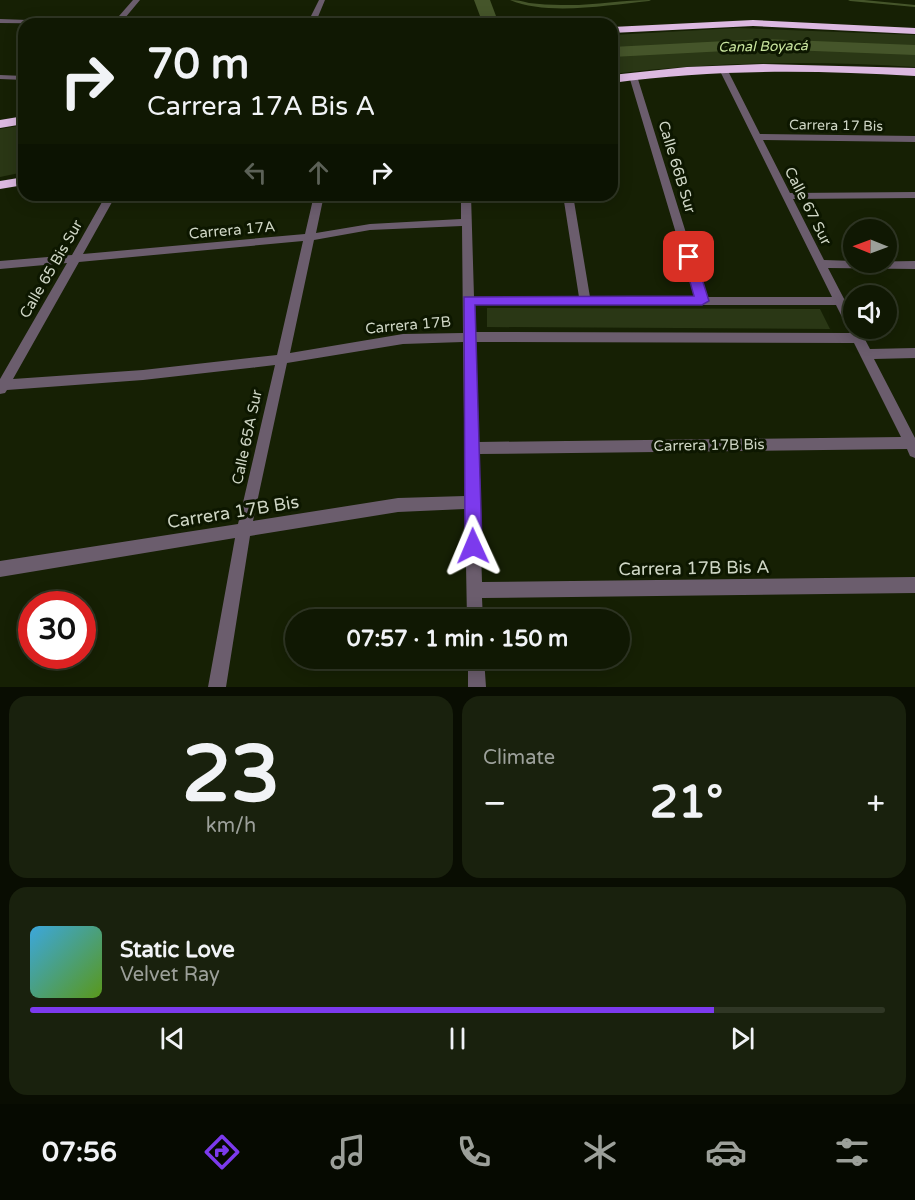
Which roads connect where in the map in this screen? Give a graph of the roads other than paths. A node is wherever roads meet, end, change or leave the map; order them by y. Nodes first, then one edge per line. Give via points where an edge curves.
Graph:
1 (137, 0) edge
2 (322, 0) edge
3 (121, 18) edge
4 (313, 18) edge
5 (0, 21) edge
6 (18, 22) edge
7 (618, 30) edge
8 (915, 31) edge
9 (723, 69) junction
10 (915, 72) edge
11 (633, 76) junction
12 (0, 78) edge
13 (18, 78) edge
14 (618, 78) edge
15 (18, 121) edge
16 (0, 124) edge
17 (757, 137) junction
18 (915, 139) edge
19 (18, 182) edge
20 (0, 185) edge
21 (915, 195) edge
22 (787, 196) junction
23 (108, 201) edge
24 (318, 201) edge
25 (466, 201) edge
26 (569, 201) edge
27 (467, 222) junction
28 (310, 237) junction
29 (74, 260) junction
30 (820, 264) junction
31 (0, 265) edge
32 (915, 265) edge
33 (468, 301) junction
34 (585, 301) junction
35 (702, 301) junction
36 (839, 301) junction
37 (843, 309) edge
38 (469, 337) junction
39 (843, 338) edge
40 (858, 339) edge
41 (915, 353) edge
42 (866, 354) junction
43 (281, 359) junction
44 (1, 387) edge
45 (471, 448) junction
46 (913, 448) edge
47 (472, 502) junction
48 (244, 529) junction
49 (0, 569) edge
50 (915, 585) edge
51 (474, 590) junction
52 (475, 609) edge
53 (476, 669) edge
54 (217, 687) edge
55 (477, 687) edge

1 - 3 street
2 - 4 street
5 - 6 street
7 - 8 highway via 791,23
9 - 10 highway
9 - 11 highway
9 - 17 street, Calle 67 Sur
11 - 14 highway
11 - 35 street, Calle 66B Sur
12 - 13 street
15 - 16 highway
17 - 18 street, Carrera 17 Bis
17 - 22 street, Calle 67 Sur
19 - 20 highway
21 - 22 street
22 - 30 street, Calle 67 Sur
23 - 29 street, Calle 65 Bis Sur
24 - 28 street, Calle 65A Sur
25 - 27 street
26 - 34 street
27 - 28 street, Carrera 17A via 370,227
27 - 33 street
28 - 29 street, Carrera 17A
28 - 43 street, Calle 65A Sur
29 - 31 street, Carrera 17A
29 - 44 street, Calle 65 Bis Sur
30 - 32 street
30 - 36 street, Calle 67 Sur
33 - 34 street
33 - 38 street
34 - 35 street
35 - 36 street
36 - 37 street, Calle 67 Sur
38 - 39 street, Carrera 17B
38 - 43 street, Carrera 17B via 403,339
38 - 45 street
40 - 42 street, Calle 67 Sur
41 - 42 street
42 - 46 street, Calle 67 Sur
43 - 44 street, Carrera 17B
43 - 48 street, Calle 65A Sur
45 - 46 street, Carrera 17B Bis
45 - 47 street
47 - 48 street, Carrera 17B Bis via 398,505
47 - 51 street
48 - 49 street, Carrera 17B Bis
48 - 54 street, Calle 65A Sur
50 - 51 street, Carrera 17B Bis A
51 - 52 street
53 - 55 street

